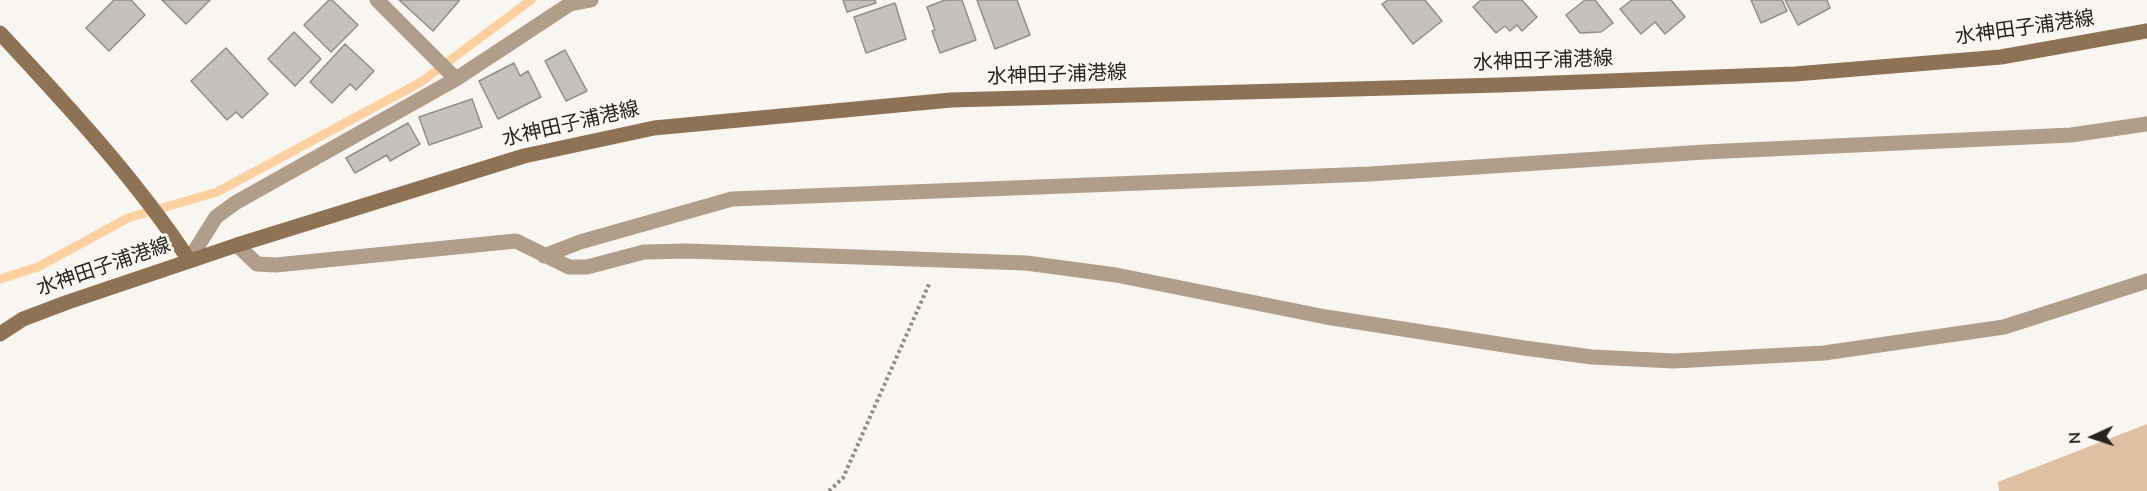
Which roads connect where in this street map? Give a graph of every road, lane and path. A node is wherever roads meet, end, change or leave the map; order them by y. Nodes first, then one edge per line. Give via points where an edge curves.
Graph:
1 (376, 0) edge
2 (591, 0) edge
3 (571, 2) edge
4 (2147, 31) edge
5 (0, 33) edge
6 (456, 79) junction
7 (2147, 124) edge
8 (237, 245) junction
9 (544, 256) junction
10 (189, 260) junction
11 (940, 261) junction
12 (2147, 281) edge
13 (0, 334) edge
14 (829, 491) edge

1 - 6 street
2 - 3 street
3 - 6 street
4 - 8 main road, 水神田子浦港線 via 2001,57 1795,74 951,100 654,128 524,156
5 - 10 main road via 70,109
6 - 10 street via 235,202 216,218
7 - 9 street via 2071,135 1705,152 1370,174 732,200 580,242
8 - 9 street via 257,264 276,265 516,241
8 - 10 main road, 水神田子浦港線
9 - 11 street via 569,267 587,267 644,252 688,251
10 - 13 main road, 水神田子浦港線 via 22,319
11 - 12 street via 1026,263 1116,274 1326,317 1592,357 1674,361 1824,353 2004,327
11 - 14 path via 843,478

